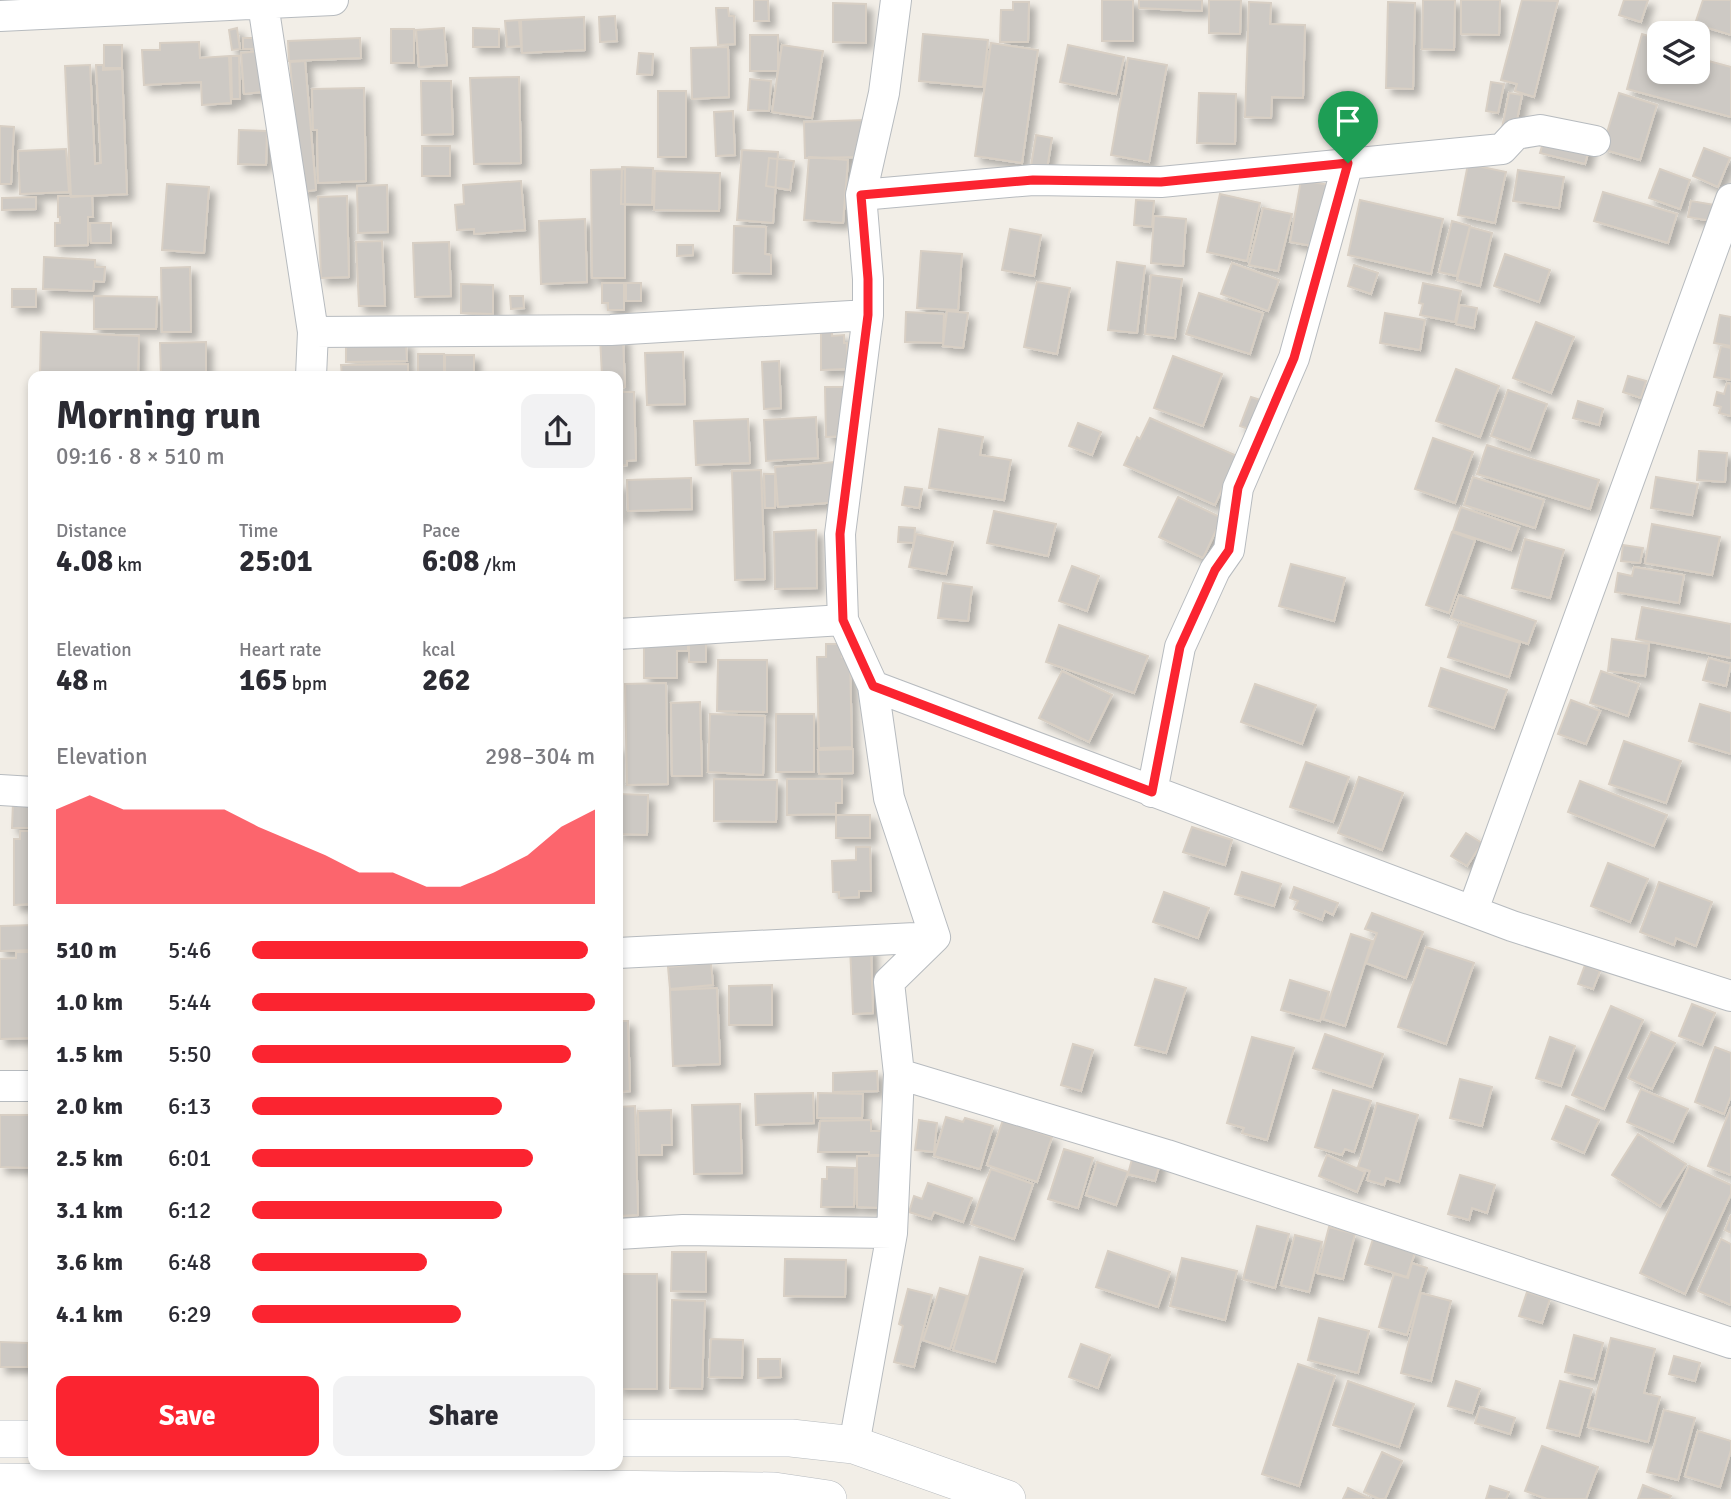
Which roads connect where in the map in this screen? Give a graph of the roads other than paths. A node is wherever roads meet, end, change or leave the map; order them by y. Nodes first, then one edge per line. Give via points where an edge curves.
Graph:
1 (332, 0) edge
2 (896, 0) edge
3 (140, 4) edge
4 (263, 4) junction
5 (0, 16) edge
6 (1595, 141) dead end
7 (1348, 163) junction
8 (861, 195) junction
9 (1731, 199) edge
10 (868, 315) junction
11 (313, 331) junction
12 (311, 371) edge
13 (843, 620) junction
14 (623, 634) edge
15 (873, 686) junction
16 (0, 790) edge
17 (28, 792) edge
18 (1152, 792) junction
19 (1473, 910) junction
20 (935, 937) junction
21 (623, 953) edge
22 (1731, 996) edge
23 (900, 1074) junction
24 (0, 1086) edge
25 (28, 1086) edge
26 (892, 1233) junction
27 (623, 1234) edge
28 (1731, 1343) edge
29 (623, 1438) edge
30 (0, 1439) edge
31 (28, 1439) edge
32 (854, 1444) junction
33 (394, 1483) edge
34 (17, 1487) edge
35 (772, 1495) edge
36 (828, 1499) edge
37 (1007, 1499) edge

1 - 4 street
2 - 8 street via 884,93
3 - 4 street
3 - 5 street
4 - 11 street
6 - 7 street via 1540,130 1516,134 1502,149
7 - 8 street via 1161,182 1033,180
7 - 18 street via 1294,358 1238,488 1229,550 1180,647
8 - 10 street
9 - 19 street
10 - 11 street via 611,330
10 - 13 street via 840,534
11 - 12 street
13 - 14 street
13 - 15 street
15 - 18 street
15 - 20 street via 889,798
16 - 17 street
18 - 19 street
19 - 22 street
20 - 21 street
20 - 23 street via 889,982
23 - 26 street
23 - 28 street via 1167,1155
24 - 25 street
26 - 27 street via 683,1230
26 - 32 street
29 - 32 street via 791,1438
30 - 31 street
32 - 37 street
33 - 34 street
33 - 35 street
35 - 36 street

